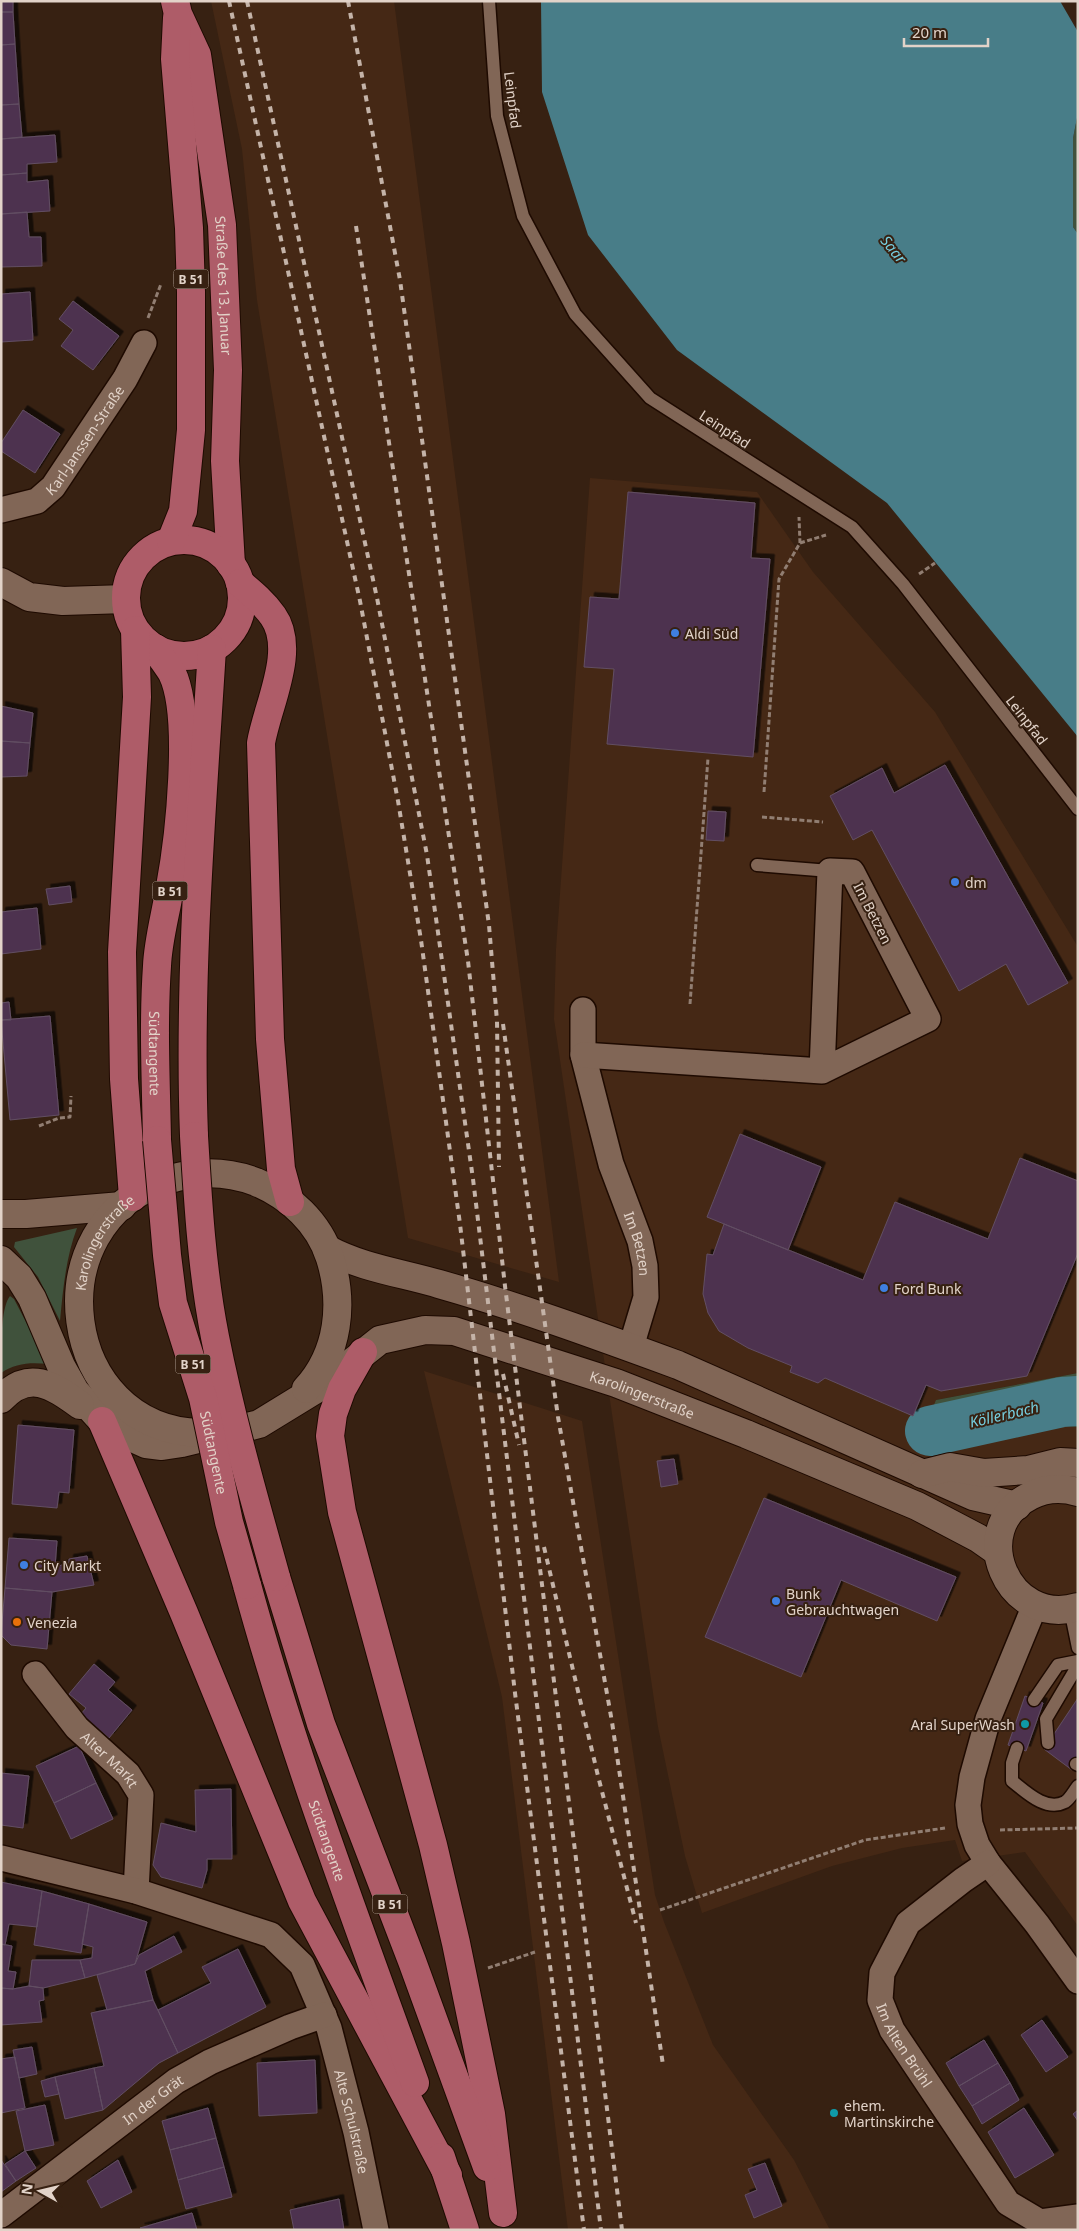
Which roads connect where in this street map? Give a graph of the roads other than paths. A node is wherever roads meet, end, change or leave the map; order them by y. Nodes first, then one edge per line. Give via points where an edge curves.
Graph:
1 (489, 1) edge
2 (176, 7) edge
3 (144, 343) dead end
4 (1, 510) edge
5 (171, 541) junction
6 (235, 574) junction
7 (1, 582) edge
8 (126, 599) junction
9 (135, 630) junction
10 (155, 648) junction
11 (212, 649) junction
12 (1078, 809) edge
13 (757, 865) dead end
14 (830, 871) junction
15 (583, 1010) dead end
16 (583, 1055) junction
17 (822, 1071) junction
18 (128, 1201) junction
19 (290, 1202) junction
20 (14, 1214) edge
21 (1, 1231) edge
22 (327, 1249) junction
23 (1, 1260) edge
24 (631, 1347) junction
25 (363, 1352) junction
26 (1, 1399) edge
27 (284, 1410) junction
28 (102, 1421) junction
29 (219, 1434) junction
30 (1078, 1463) edge
31 (921, 1474) junction
32 (1078, 1492) edge
33 (1017, 1506) junction
34 (998, 1552) junction
35 (1035, 1605) junction
36 (1074, 1608) edge
37 (1078, 1648) edge
38 (1078, 1661) edge
39 (1078, 1665) edge
40 (35, 1674) dead end
41 (1034, 1700) dead end
42 (1048, 1743) dead end
43 (1017, 1748) dead end
44 (1078, 1786) edge
45 (1, 1858) edge
46 (988, 1863) junction
47 (136, 1891) junction
48 (1078, 1981) edge
49 (324, 2015) junction
50 (448, 2175) junction
51 (1, 2215) edge
52 (1078, 2217) edge
53 (506, 2221) edge
54 (376, 2230) edge
55 (465, 2230) edge

1 - 12 lane, Leinpfad via 497,116 523,216 575,314 650,398 852,528 903,584
2 - 5 main road, Straße des 13. Januar / B 51 via 174,59 189,228 192,430 183,511
2 - 6 main road, Straße des 13. Januar via 196,55 222,225 228,370 225,461
3 - 4 street, Karl-Janssen-Straße via 125,379 53,487 37,501
5 - 6 main road via 199,543 221,554
5 - 8 main road via 151,551 133,570
6 - 11 main road via 242,604 238,620
6 - 19 main road via 274,617 283,644 279,674 261,743 270,1039 281,1170
7 - 8 main road via 29,597
8 - 9 main road
9 - 10 main road
9 - 18 main road via 137,697 122,952
10 - 11 main road via 183,656
10 - 50 main road, Südtangente / B 51, bridge via 172,674 180,701 183,734 174,868 156,964 158,1140 166,1255 173,1303 203,1398 229,1522 263,1644 302,1766
11 - 53 main road, Südtangente / B 51, bridge via 192,987 194,1136 199,1217 214,1336 276,1577 321,1724 412,1961
13 - 14 lane
14 - 17 street
14 - 17 street, Im Betzen via 852,872 928,1019
15 - 16 street, Im Betzen
16 - 17 street, Im Betzen
16 - 24 street, Im Betzen via 611,1164 640,1241 645,1266 646,1297
18 - 19 main road, Karolingerstraße via 164,1181 206,1173 253,1181
18 - 20 main road
18 - 29 main road, Karolingerstraße via 96,1237 81,1274 79,1320 85,1347 114,1394 145,1418 174,1430
19 - 22 main road, Karolingerstraße via 310,1222
20 - 21 main road
22 - 24 main road via 347,1260 440,1284
22 - 27 main road, Karolingerstraße via 338,1288 335,1333 324,1364 315,1378
23 - 28 main road, Karolingerstraße via 19,1277 32,1298 69,1382
24 - 31 main road
25 - 27 main road, Karolingerstraße via 326,1383
25 - 34 main road, Karolingerstraße via 380,1340 403,1334 425,1330 454,1331 616,1383 746,1434 917,1506
25 - 53 main road via 342,1389 333,1414 330,1436 342,1512 433,1845 456,1943 491,2114
26 - 28 main road via 24,1382 34,1382 59,1390
27 - 29 main road, Karolingerstraße via 259,1424
28 - 29 main road, Karolingerstraße via 146,1444 162,1446
28 - 50 main road via 302,1902
30 - 31 main road via 1060,1462 1028,1470 984,1473 950,1467
31 - 33 main road via 973,1496
32 - 33 main road via 1046,1490
33 - 34 main road via 1002,1529
34 - 35 main road via 1008,1583
35 - 36 main road via 1049,1609
35 - 46 street via 988,1719 972,1777 968,1805 970,1824
36 - 37 lane
38 - 41 lane via 1058,1665
39 - 42 lane via 1046,1719
40 - 47 street, Alter Markt via 77,1728 128,1774 141,1795
43 - 44 lane via 1012,1763 1012,1781 1037,1799 1053,1806 1067,1802
45 - 47 street
46 - 48 street
46 - 52 street, Im Alten Brühl via 908,1923 882,1974 880,2000 892,2030 1008,2203 1040,2222
47 - 49 street via 271,1935 302,1965
49 - 51 street, In der Grät via 210,2062 176,2081
49 - 54 street, Alte Schulstraße via 356,2132
50 - 55 main road, Südtangente / B 51

